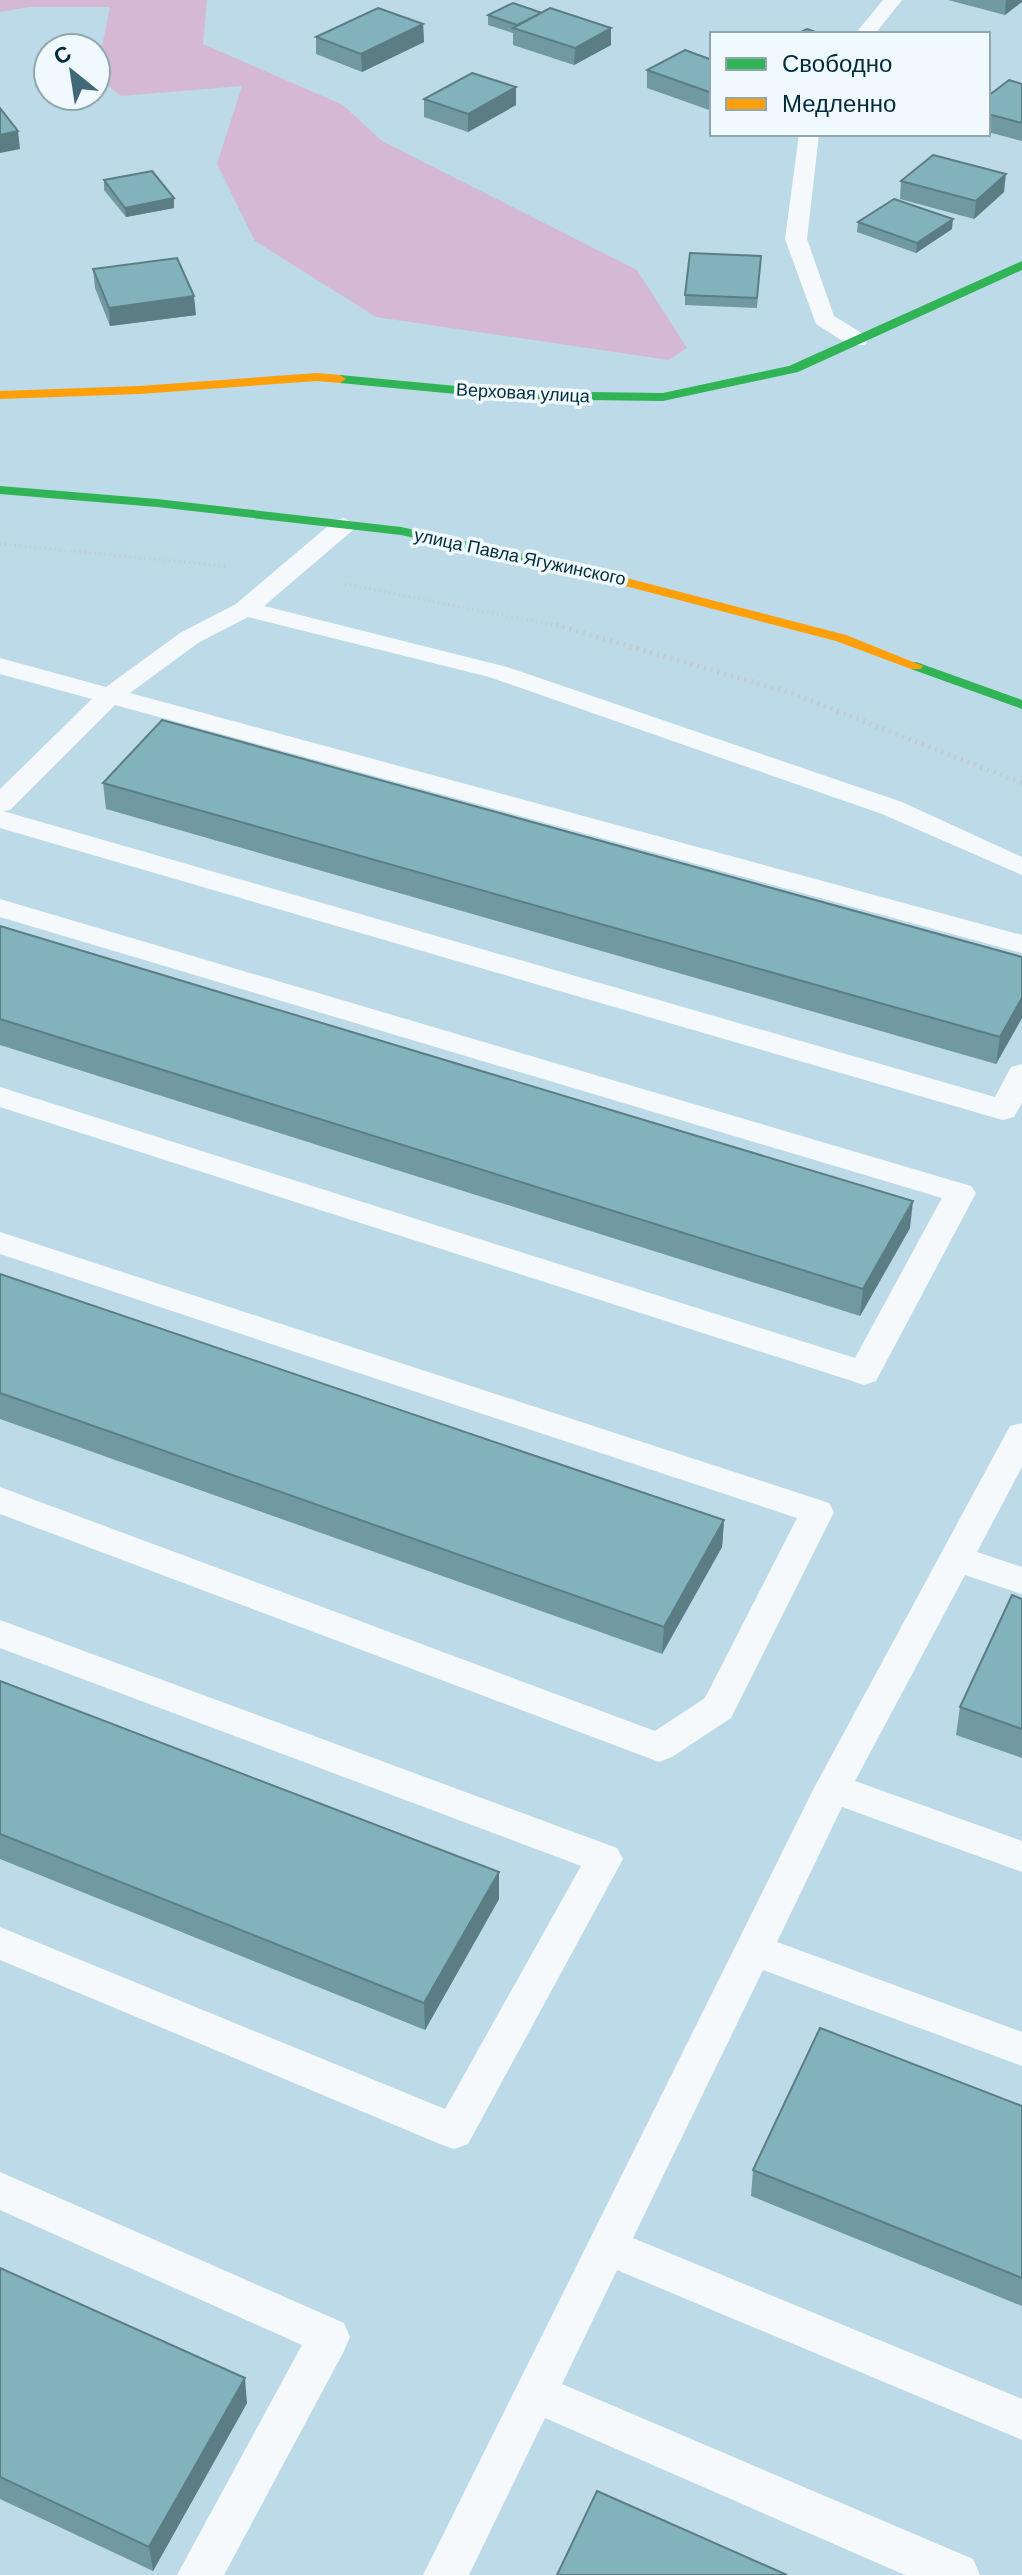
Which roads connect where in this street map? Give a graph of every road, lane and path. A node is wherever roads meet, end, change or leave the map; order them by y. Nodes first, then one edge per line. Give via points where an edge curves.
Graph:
1 (893, 0) edge
2 (867, 32) edge
3 (809, 136) edge
4 (1022, 265) edge
5 (857, 340) junction
6 (0, 395) edge
7 (0, 490) edge
8 (344, 525) junction
9 (245, 609) junction
10 (0, 666) edge
11 (111, 695) junction
12 (1022, 705) edge
13 (0, 804) edge
14 (0, 819) edge
15 (1022, 867) edge
16 (0, 908) edge
17 (1022, 944) edge
18 (1022, 1074) edge
19 (0, 1097) edge
20 (0, 1243) edge
21 (1018, 1452) edge
22 (0, 1500) edge
23 (954, 1558) junction
24 (1022, 1581) edge
25 (0, 1634) edge
26 (833, 1788) junction
27 (1022, 1857) edge
28 (0, 1943) edge
29 (755, 1950) junction
30 (1022, 2049) edge
31 (0, 2190) edge
32 (608, 2247) junction
33 (535, 2393) junction
34 (1022, 2420) edge
35 (200, 2575) edge
36 (446, 2575) edge
37 (957, 2575) edge

1 - 2 lane
3 - 5 lane via 796,239 824,319
4 - 5 street, Верховая улица
5 - 6 street, Верховая улица via 793,369 663,397 509,395 317,377
7 - 8 street, улица Павла Ягужинского
8 - 9 lane
8 - 12 street, улица Павла Ягужинского via 401,531 652,587 841,638
9 - 11 lane via 189,638
9 - 15 lane via 498,672 892,808
10 - 11 lane
11 - 13 lane
11 - 17 lane
14 - 18 lane via 1003,1110
16 - 19 lane via 960,1193 864,1373
20 - 22 lane via 817,1512 718,1708 659,1747
21 - 23 lane
23 - 24 lane
23 - 26 lane
25 - 28 lane via 604,1859 454,2131
26 - 27 lane
26 - 29 lane
29 - 30 lane
29 - 32 lane
31 - 35 lane via 329,2337
32 - 33 lane
32 - 34 lane
33 - 36 lane
33 - 37 lane

